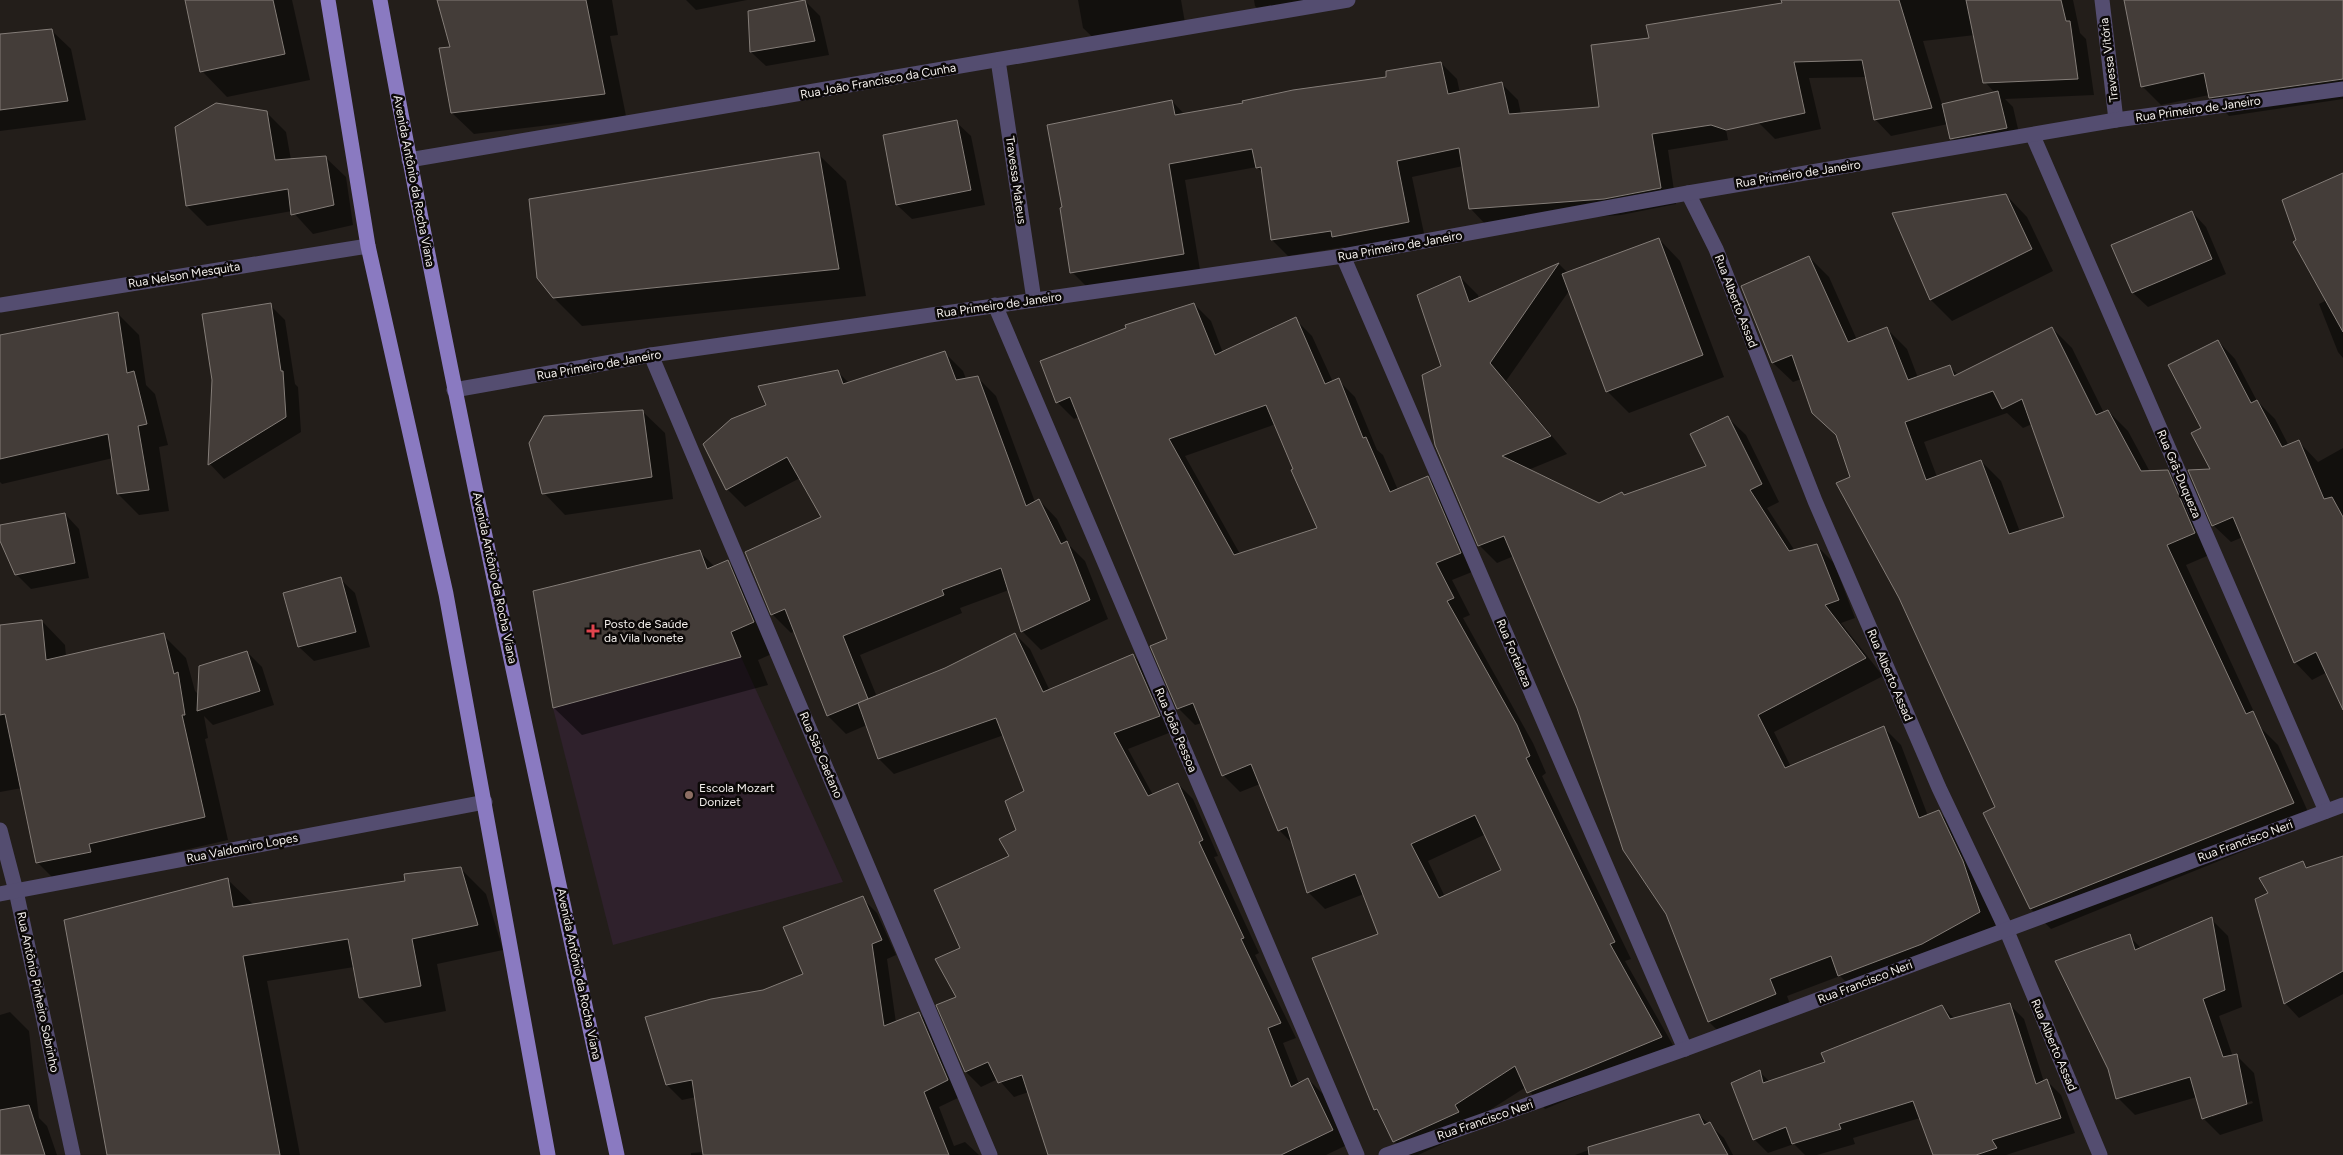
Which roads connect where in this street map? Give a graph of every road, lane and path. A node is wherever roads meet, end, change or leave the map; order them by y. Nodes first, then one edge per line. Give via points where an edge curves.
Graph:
1 (328, 0) edge
2 (380, 0) edge
3 (1348, 0) edge
4 (2102, 0) edge
5 (998, 60) junction
6 (2343, 89) edge
7 (2116, 120) junction
8 (2033, 136) junction
9 (409, 160) junction
10 (1688, 193) junction
11 (368, 246) junction
12 (1343, 256) junction
13 (1034, 300) junction
14 (0, 305) edge
15 (995, 305) junction
16 (651, 355) junction
17 (454, 390) junction
18 (485, 802) junction
19 (2343, 805) edge
20 (2326, 812) junction
21 (0, 830) edge
22 (16, 891) junction
23 (0, 894) edge
24 (2006, 929) junction
25 (1685, 1050) junction
26 (73, 1155) edge
27 (548, 1155) edge
28 (617, 1155) edge
29 (990, 1155) edge
30 (1357, 1155) edge
31 (1386, 1155) edge
32 (2100, 1155) edge

1 - 11 main road
2 - 9 main road, Avenida Antônio da Rocha Viana
3 - 5 street, Rua João Francisco da Cunha
4 - 7 street, Travessa Vitória
5 - 9 street, Rua João Francisco da Cunha
5 - 13 street, Travessa Mateus
6 - 7 street, Rua Primeiro de Janeiro
7 - 8 street, Rua Primeiro de Janeiro
8 - 10 street, Rua Primeiro de Janeiro
8 - 20 street, Rua Grã-Duqueza
9 - 17 main road, Avenida Antônio da Rocha Viana
10 - 12 street, Rua Primeiro de Janeiro
10 - 24 street, Rua Alberto Assad via 1716,249 1815,501 1935,779
11 - 14 street, Rua Nelson Mesquita
11 - 18 main road via 446,594
12 - 13 street, Rua Primeiro de Janeiro
12 - 25 street, Rua Fortaleza
13 - 15 street, Rua Primeiro de Janeiro
15 - 16 street, Rua Primeiro de Janeiro
15 - 30 street, Rua João Pessoa
16 - 17 street, Rua Primeiro de Janeiro
16 - 29 street, Rua São Caetano
17 - 28 main road, Avenida Antônio da Rocha Viana
18 - 22 street, Rua Valdomiro Lopes
18 - 27 main road
19 - 20 street, Rua Francisco Neri
20 - 24 street, Rua Francisco Neri
21 - 22 street, Rua Antônio Pinheiro Sobrinho
22 - 23 street, Rua Valdomiro Lopes
22 - 26 street, Rua Antônio Pinheiro Sobrinho
24 - 25 street, Rua Francisco Neri
24 - 32 street, Rua Alberto Assad
25 - 31 street, Rua Francisco Neri

